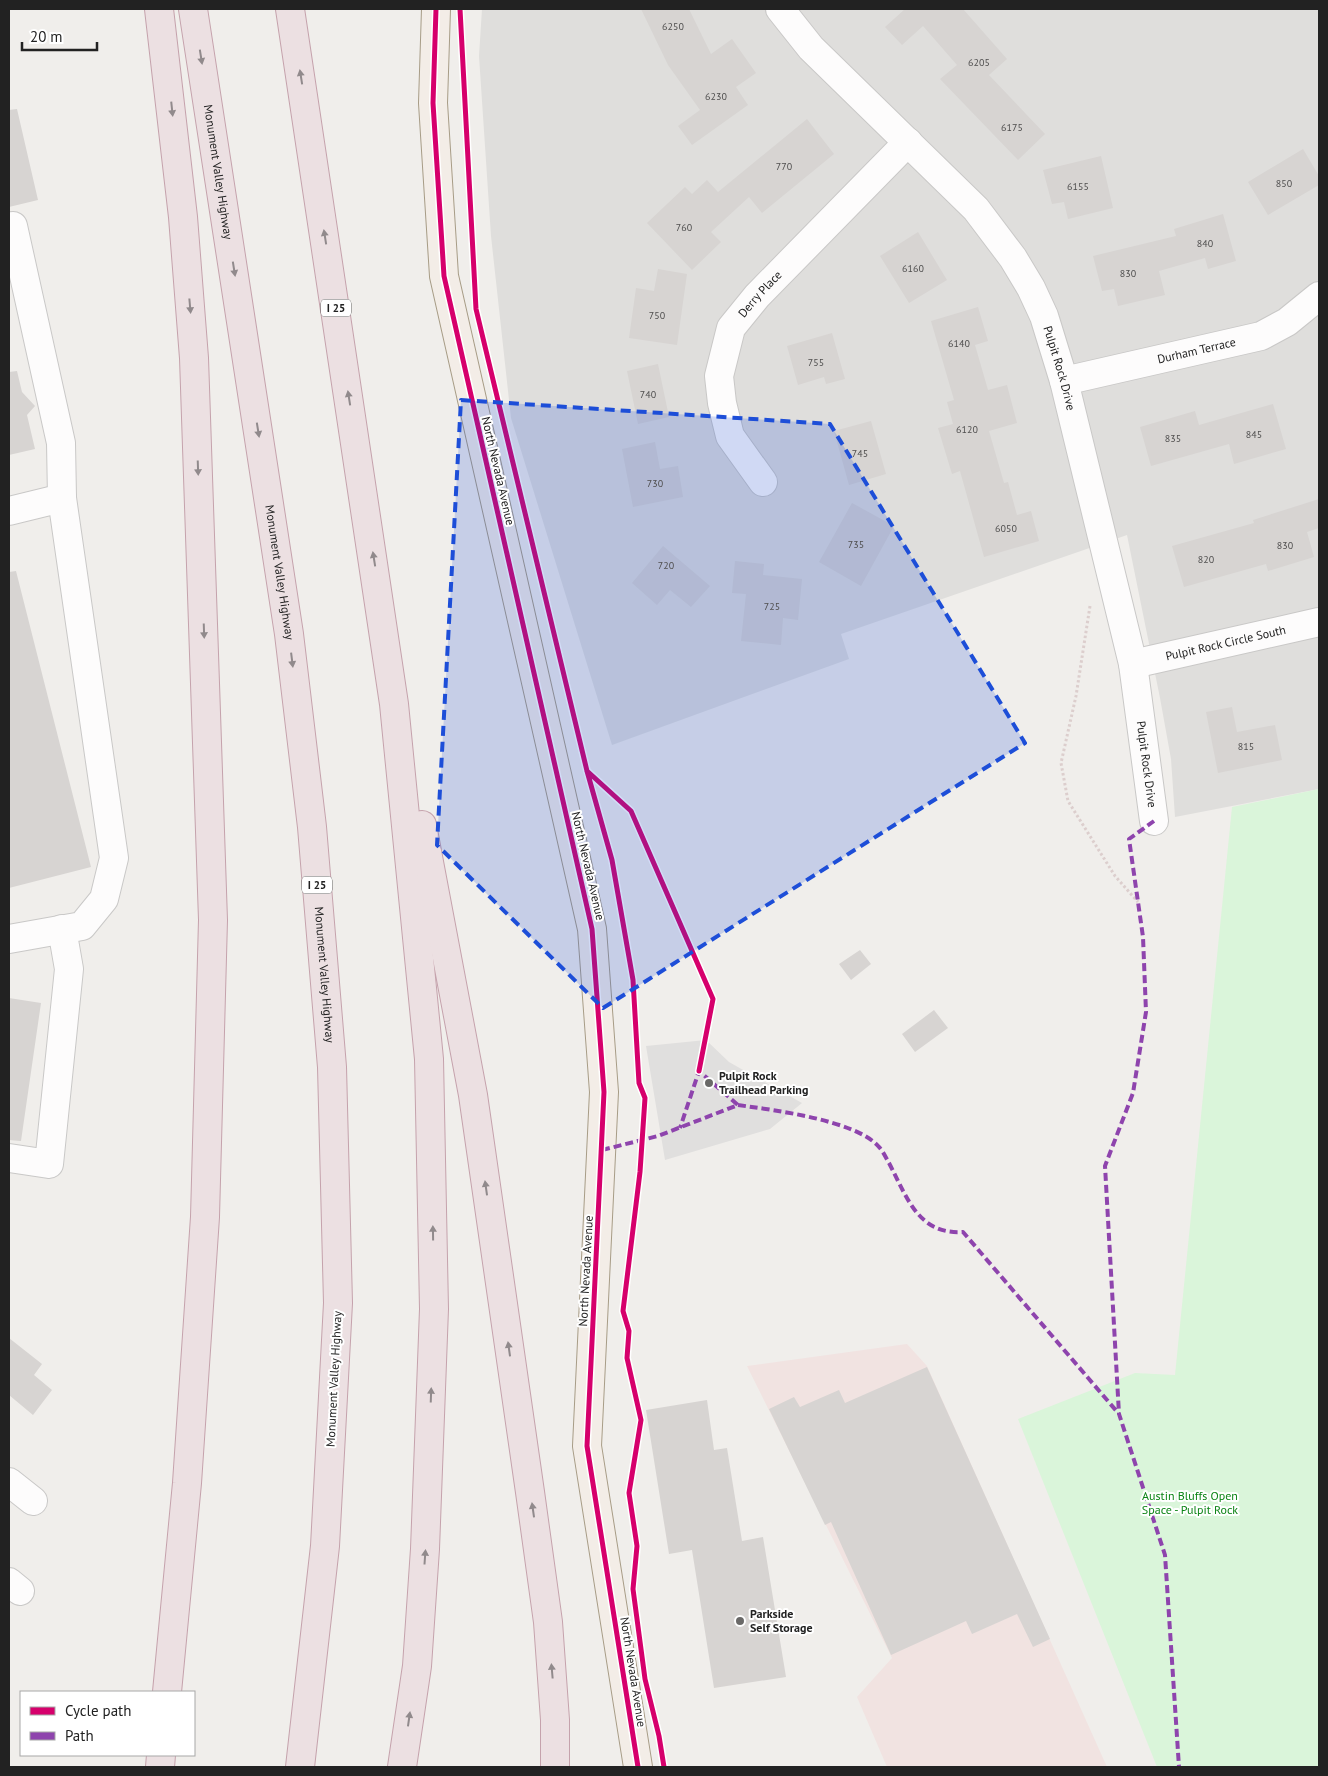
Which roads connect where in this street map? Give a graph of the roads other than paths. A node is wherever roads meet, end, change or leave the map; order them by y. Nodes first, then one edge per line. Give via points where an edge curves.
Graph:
1 (159, 9) edge
2 (194, 9) edge
3 (290, 9) edge
4 (436, 9) edge
5 (780, 9) edge
6 (908, 142) junction
7 (13, 226) dead end
8 (1319, 296) edge
9 (1064, 381) junction
10 (763, 482) dead end
11 (62, 498) junction
12 (9, 511) edge
13 (381, 607) junction
14 (1319, 622) edge
15 (1132, 664) junction
16 (1154, 821) dead end
17 (62, 929) junction
18 (9, 939) edge
19 (9, 1158) edge
20 (9, 1482) edge
21 (33, 1501) dead end
22 (167, 1691) edge
23 (300, 1767) edge
24 (402, 1767) edge
25 (555, 1767) edge
26 (638, 1767) edge

1 -> 22 highway via 183,217 194,358 213,920 205,1216 187,1483
2 -> 23 highway, Monument Valley Highway / I 25 via 289,634 312,827 332,1067 338,1303 325,1546
13 -> 3 highway, I 25
4 - 26 main road, North Nevada Avenue via 433,103 444,276 592,929 604,1092 587,1446
5 - 6 street, Pulpit Rock Drive via 811,48
6 - 9 street, Pulpit Rock Drive via 976,208 1013,258 1044,316
6 - 10 street, Derry Place via 757,296 732,328 719,376 722,403 730,436
7 - 11 street via 61,443
8 - 9 street, Durham Terrace via 1287,322 1261,336
9 - 15 street, Pulpit Rock Drive
11 - 12 street
11 - 17 street via 114,858 104,900 82,926
24 -> 13 highway, I 25 via 418,1656 434,1309 429,1058 394,704
25 -> 13 highway via 556,1720 548,1622 473,1095
14 - 15 street, Pulpit Rock Circle South
15 - 16 street, Pulpit Rock Drive
17 - 18 street
17 - 19 street via 69,969 49,1164
20 - 21 street

